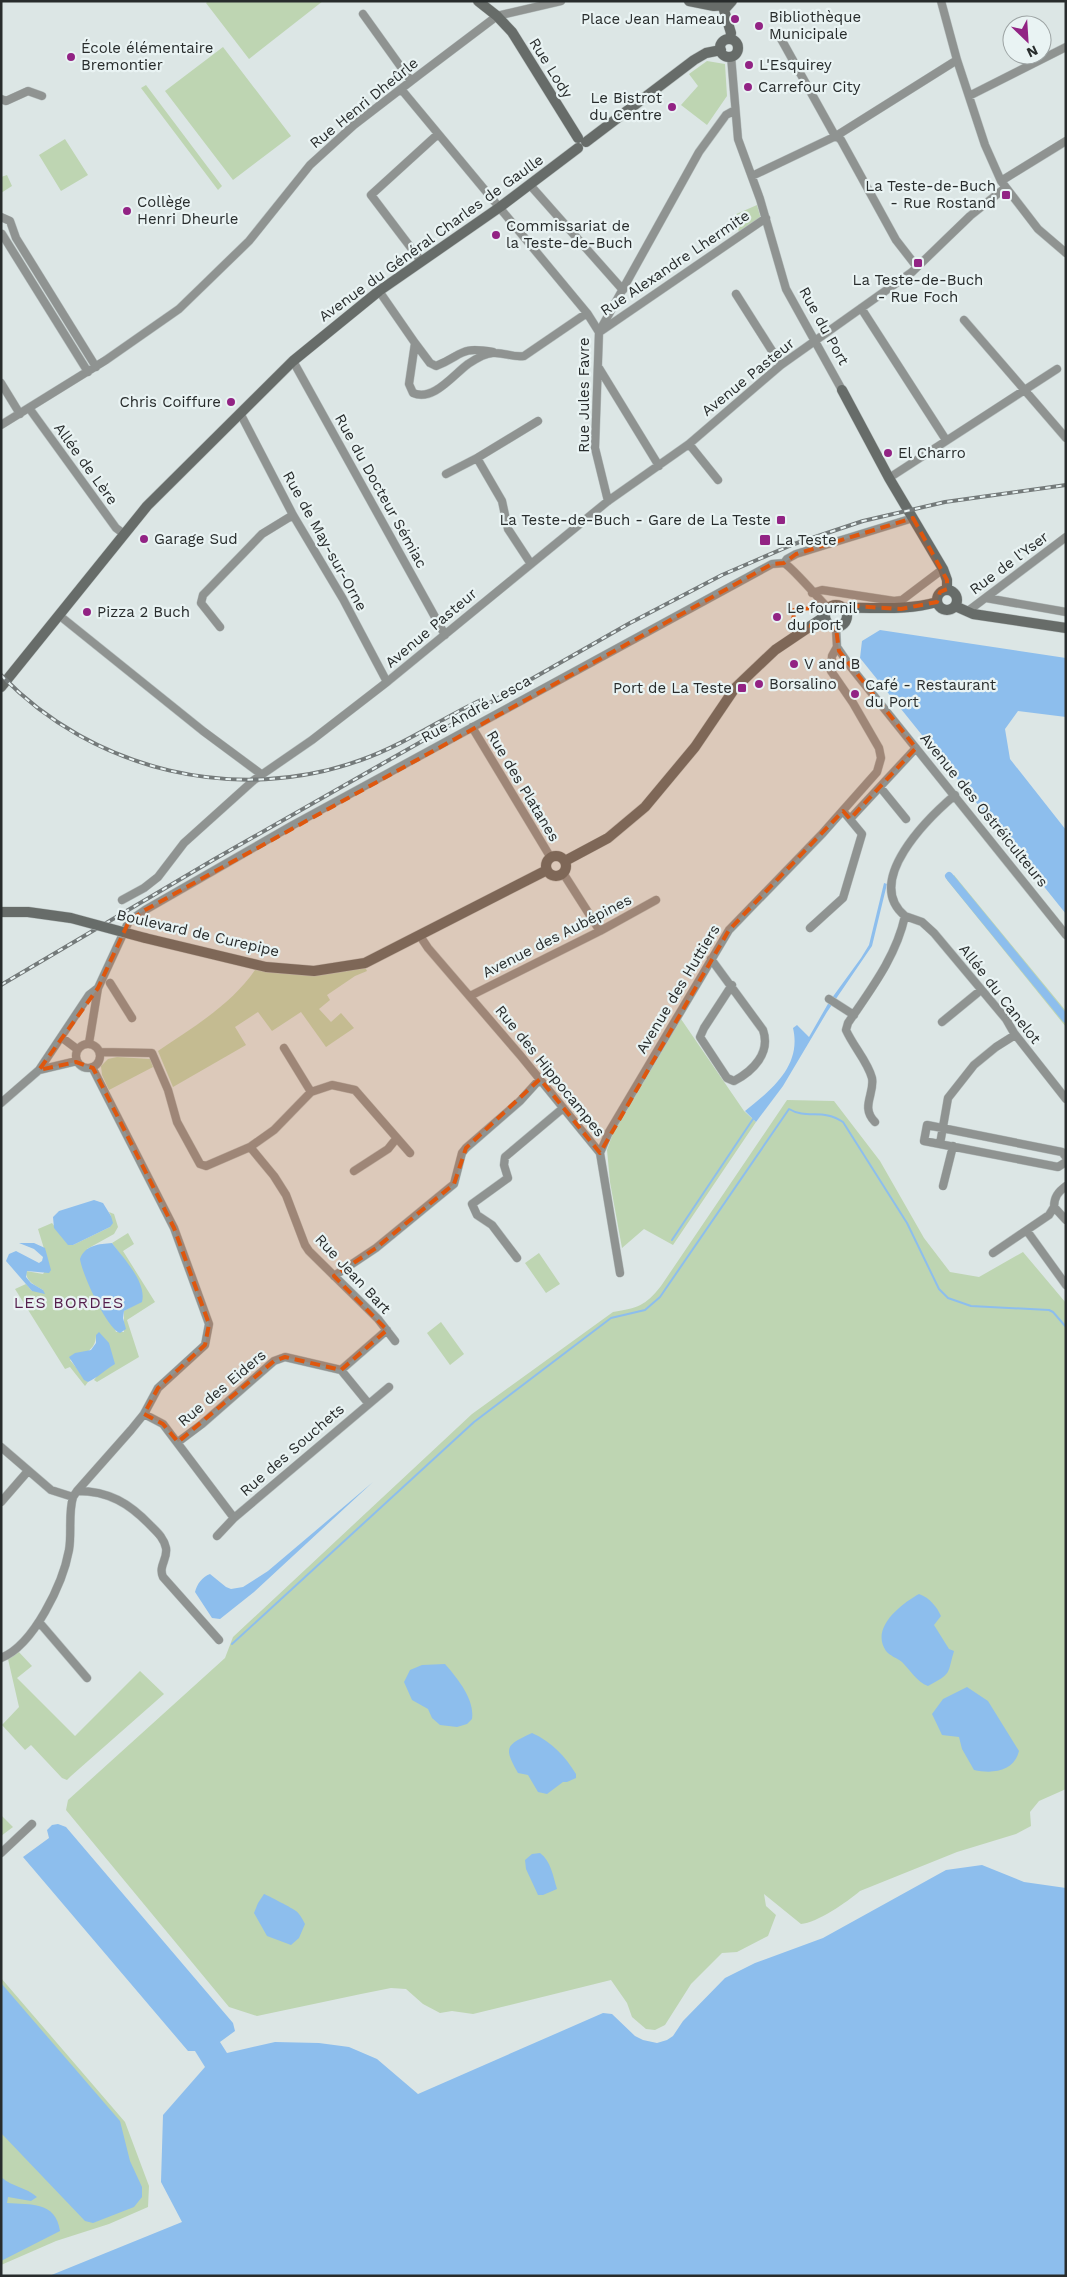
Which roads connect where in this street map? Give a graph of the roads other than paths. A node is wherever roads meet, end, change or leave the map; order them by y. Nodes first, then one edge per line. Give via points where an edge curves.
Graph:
1 (478, 1) edge
2 (561, 1) edge
3 (689, 1) edge
4 (941, 1) edge
5 (730, 3) edge
6 (362, 14) dead end
7 (497, 16) junction
8 (780, 37) dead end
9 (734, 42) junction
10 (1066, 47) edge
11 (721, 50) junction
12 (732, 56) junction
13 (957, 60) junction
14 (411, 81) junction
15 (401, 89) junction
16 (42, 96) dead end
17 (969, 96) junction
18 (1, 99) edge
19 (735, 110) junction
20 (438, 134) junction
21 (836, 136) junction
22 (1066, 141) edge
23 (581, 143) junction
24 (752, 176) junction
25 (1003, 184) junction
26 (530, 185) junction
27 (500, 207) junction
28 (1, 217) edge
29 (766, 218) junction
30 (12, 228) junction
31 (2, 234) edge
32 (1066, 254) edge
33 (421, 261) junction
34 (917, 268) junction
35 (623, 290) junction
36 (379, 292) junction
37 (736, 294) dead end
38 (861, 308) junction
39 (587, 313) junction
40 (964, 320) dead end
41 (599, 332) junction
42 (816, 340) junction
43 (415, 343) junction
44 (493, 352) junction
45 (293, 361) junction
46 (781, 365) junction
47 (96, 367) junction
48 (599, 368) junction
49 (1057, 369) dead end
50 (88, 372) junction
51 (1, 383) edge
52 (1026, 389) junction
53 (842, 390) joint
54 (29, 408) junction
55 (240, 413) junction
56 (20, 414) junction
57 (538, 422) dead end
58 (1, 425) edge
59 (1066, 438) edge
60 (946, 440) junction
61 (689, 444) junction
62 (477, 458) junction
63 (659, 466) junction
64 (446, 474) dead end
65 (889, 478) junction
66 (718, 480) dead end
67 (608, 501) junction
68 (293, 515) junction
69 (913, 518) junction
70 (124, 534) junction
71 (1066, 537) edge
72 (784, 563) junction
73 (531, 564) junction
74 (943, 569) junction
75 (947, 589) junction
76 (812, 593) junction
77 (986, 598) junction
78 (936, 602) junction
79 (955, 606) junction
80 (866, 607) junction
81 (844, 608) junction
82 (968, 611) junction
83 (1066, 612) edge
84 (60, 616) junction
85 (829, 619) junction
86 (847, 620) junction
87 (220, 627) dead end
88 (1066, 628) edge
89 (445, 635) junction
90 (837, 646) junction
91 (388, 682) junction
92 (1, 687) edge
93 (472, 728) junction
94 (916, 748) junction
95 (262, 774) junction
96 (880, 787) junction
97 (955, 795) junction
98 (843, 811) junction
99 (850, 819) junction
100 (906, 819) dead end
101 (551, 858) junction
102 (565, 861) junction
103 (547, 870) junction
104 (563, 873) junction
105 (122, 900) dead end
106 (656, 900) dead end
107 (1, 912) edge
108 (905, 916) junction
109 (810, 928) dead end
110 (600, 931) junction
111 (1066, 935) edge
112 (420, 936) junction
113 (712, 959) junction
114 (110, 983) dead end
115 (732, 985) junction
116 (98, 988) junction
117 (981, 990) junction
118 (470, 996) junction
119 (829, 999) dead end
120 (854, 1015) junction
121 (132, 1018) dead end
122 (942, 1022) dead end
123 (1015, 1035) junction
124 (61, 1037) junction
125 (89, 1043) junction
126 (78, 1048) junction
127 (284, 1048) dead end
128 (100, 1052) junction
129 (77, 1061) junction
130 (92, 1067) junction
131 (39, 1070) junction
132 (540, 1079) junction
133 (311, 1092) junction
134 (1066, 1099) edge
135 (1, 1103) edge
136 (562, 1108) junction
137 (875, 1122) dead end
138 (942, 1128) junction
139 (396, 1139) junction
140 (940, 1144) junction
141 (953, 1146) junction
142 (250, 1147) junction
143 (410, 1152) dead end
144 (600, 1153) junction
145 (1066, 1157) edge
146 (1066, 1162) edge
147 (354, 1171) dead end
148 (943, 1186) dead end
149 (1066, 1186) edge
150 (1054, 1207) junction
151 (1066, 1220) edge
152 (1026, 1231) junction
153 (994, 1253) dead end
154 (516, 1258) dead end
155 (620, 1273) dead end
156 (334, 1276) junction
157 (1066, 1285) edge
158 (387, 1330) junction
159 (395, 1341) dead end
160 (341, 1370) junction
161 (389, 1387) dead end
162 (368, 1403) junction
163 (144, 1414) junction
164 (178, 1442) junction
165 (1, 1447) edge
166 (28, 1471) junction
167 (75, 1494) junction
168 (1, 1502) edge
169 (234, 1518) junction
170 (217, 1536) dead end
171 (39, 1622) junction
172 (219, 1640) dead end
173 (1, 1658) edge
174 (87, 1678) dead end
175 (32, 1824) dead end
176 (1, 1853) edge

1 - 7 main road, Rue Lody
2 - 7 street
3 - 5 main road via 714,6
4 - 13 street
5 - 9 main road via 736,34
6 - 14 street
7 - 14 street, Rue Henri Dheûrle
7 - 23 main road, Rue Lody via 512,32
8 - 21 street
9 - 11 main road via 723,42
9 - 12 main road via 737,52
10 - 17 street
11 - 12 main road via 723,54
11 - 23 main road, Avenue du Général Charles de Gaulle via 694,60
12 - 19 street, Rue du Port
13 - 17 street
13 - 21 street
14 - 15 street, Rue Henri Dheûrle
15 - 20 street, Rue Jules Favre
15 - 47 street, Rue Henri Dheûrle via 310,165 249,241 179,309
16 - 18 street via 28,91 6,101
17 - 25 street via 985,145
19 - 24 street, Rue du Port via 738,139
19 - 35 street via 726,115 699,152
20 - 27 street, Rue Jules Favre
20 - 33 street via 370,195
21 - 24 street
21 - 34 street via 896,240
22 - 25 street, Avenue Pasteur
23 - 26 main road, Avenue du Général Charles de Gaulle
24 - 29 street, Rue du Port
25 - 32 street via 1038,229
25 - 34 street, Avenue Pasteur
26 - 27 main road, Avenue du Général Charles de Gaulle
26 - 35 street
27 - 33 main road, Avenue du Général Charles de Gaulle
27 - 39 street, Rue Jules Favre
28 - 30 street via 10,221
29 - 41 street, Rue Alexandre Lhermite
29 - 42 street, Rue du Port via 786,289
30 - 31 street
30 - 47 street
31 - 50 street
33 - 36 main road, Avenue du Général Charles de Gaulle
34 - 38 street, Avenue Pasteur
35 - 41 street
36 - 43 street
36 - 45 main road, Avenue du Général Charles de Gaulle
37 - 46 street
38 - 42 street, Avenue Pasteur
38 - 60 street
39 - 41 street, Rue Jules Favre
39 - 44 street via 524,356
40 - 52 street
41 - 48 street, Rue Jules Favre
42 - 46 street, Avenue Pasteur
42 - 53 street, Rue du Port
43 - 44 street via 436,366 461,351
43 - 44 street via 409,384 412,393 419,396 427,395 470,362
45 - 55 main road, Avenue du Général Charles de Gaulle
45 - 89 street, Rue du Docteur Sémiac
46 - 61 street, Avenue Pasteur
47 - 50 street, Rue Henri Dheûrle
48 - 63 street
48 - 67 street, Rue Jules Favre via 595,448
49 - 52 street
50 - 54 street, Rue Henri Dheûrle
51 - 56 street
52 - 59 street
52 - 60 street
53 - 65 main road, Rue du Port
54 - 56 street, Rue Henri Dheûrle
54 - 70 street, Allée de Lère via 116,528
55 - 68 street, Rue de May-sur-Orne
55 - 70 main road, Avenue du Général Charles de Gaulle
56 - 58 street, Rue Henri Dheûrle
57 - 62 street
60 - 65 street
61 - 63 street, Avenue Pasteur
61 - 66 street
62 - 64 street
62 - 73 street via 502,501 508,529
63 - 67 street, Avenue Pasteur
65 - 69 main road, Rue du Port
67 - 73 street, Avenue Pasteur
68 - 87 street via 262,534 203,595 201,603
68 - 91 street, Rue de May-sur-Orne
69 - 72 street, Rue André Lesca via 796,554
69 - 74 main road, Rue du Port
70 - 84 main road, Avenue du Général Charles de Gaulle
71 - 77 street, Rue de l'Yser
72 - 76 street
72 - 93 street, Rue André Lesca via 772,564
73 - 89 street, Avenue Pasteur
74 - 75 main road, Rue du Port
74 - 76 street via 902,600 894,602 822,590
75 - 78 main road via 939,593
75 - 79 main road via 955,594
76 - 85 street
77 - 82 street, Rue de l'Yser
77 - 83 street
78 - 79 main road via 946,610
78 - 80 main road via 901,609
79 - 82 main road
80 - 81 main road
80 - 86 main road
81 - 85 main road via 838,605
81 - 86 main road
82 - 88 main road
84 - 92 main road, Avenue du Général Charles de Gaulle
84 - 95 street
85 - 86 main road via 843,626
85 - 90 street
85 - 102 main road via 810,627 775,650 734,688 695,747 645,808 608,838
89 - 91 street, Avenue Pasteur
90 - 94 street, Avenue des Ostréiculteurs
90 - 98 street, Avenue des Huttiers via 832,656 831,671 880,748 881,758 877,772
91 - 95 street, Avenue Pasteur
93 - 101 street, Rue des Platanes
93 - 116 street, Rue André Lesca via 293,825 129,920
94 - 96 street
94 - 97 street, Avenue des Ostréiculteurs
95 - 105 street, Avenue Pasteur via 184,843 158,877
96 - 99 street
96 - 100 street
97 - 108 street via 920,829 899,858 892,896
97 - 111 street, Avenue des Ostréiculteurs
98 - 99 street
98 - 113 street, Avenue des Huttiers via 729,930
99 - 109 street via 862,834 842,898
101 - 102 main road via 560,857
101 - 103 main road
102 - 104 main road
103 - 104 main road via 554,876
103 - 112 main road, Boulevard de Curepipe
104 - 110 street
106 - 110 street, Avenue des Aubépines
107 - 112 main road, Boulevard de Curepipe, bridge via 71,918 266,967 314,971 365,963
108 - 117 street, Allée du Canelot via 922,922 934,932
108 - 120 street via 888,965
110 - 118 street, Avenue des Aubépines
112 - 118 street, Rue des Hippocampes
113 - 115 street
113 - 144 street, Avenue des Huttiers via 609,1132
114 - 121 street
115 - 115 street via 766,1037 761,1058 748,1074 734,1081 727,1078 700,1037
116 - 124 street, Rue André Lesca via 89,995
116 - 125 street, Rue André Lesca
117 - 122 street
117 - 123 street, Allée du Canelot
118 - 132 street, Rue des Hippocampes
119 - 120 street
120 - 137 street via 846,1030 870,1072 872,1080 867,1108
123 - 134 street, Allée du Canelot
123 - 138 street via 996,1046 974,1066 948,1098
124 - 126 street
124 - 131 street, Rue André Lesca
125 - 126 street
125 - 128 street
126 - 129 street
127 - 133 street
128 - 130 street via 98,1063
128 - 142 street via 152,1053 177,1122 200,1164 206,1166
129 - 130 street via 85,1068
129 - 131 street, Rue André Lesca
130 - 163 street via 174,1228 209,1324 205,1345 158,1388
131 - 135 street, Rue André Lesca
132 - 136 street, Rue des Hippocampes
132 - 156 street via 466,1148 454,1184 376,1248
133 - 139 street via 332,1085 355,1090
133 - 142 street via 274,1130
136 - 144 street, Rue des Hippocampes
136 - 154 street via 505,1157 508,1178 472,1204 477,1215 492,1225
138 - 140 street
138 - 140 street via 927,1125 924,1141
138 - 145 street via 1062,1152
139 - 143 street
139 - 147 street via 388,1149
140 - 141 street
141 - 146 street via 1058,1167
141 - 148 street
142 - 156 street, Rue Jean Bart via 286,1195 305,1245
144 - 155 street, Rue des Hippocampes
149 - 150 street via 1057,1194
150 - 151 street
150 - 152 street via 1049,1215
152 - 153 street
152 - 157 street
156 - 158 street, Rue Jean Bart
158 - 159 street, Rue Jean Bart
158 - 160 street
160 - 162 street
160 - 164 street, Rue des Eiders via 285,1357 274,1361
161 - 162 street, Rue des Souchets
162 - 169 street, Rue des Souchets
163 - 164 street, Rue des Souchets via 163,1424
163 - 167 street
164 - 169 street, Rue des Souchets
165 - 166 street
166 - 167 street via 51,1490
166 - 168 street
167 - 171 street via 70,1506 71,1535 65,1569
167 - 172 street via 102,1493 117,1498 140,1514 161,1537 167,1554 161,1568 163,1577
169 - 170 street, Rue des Souchets
171 - 173 street via 15,1649
171 - 174 street
175 - 176 street

